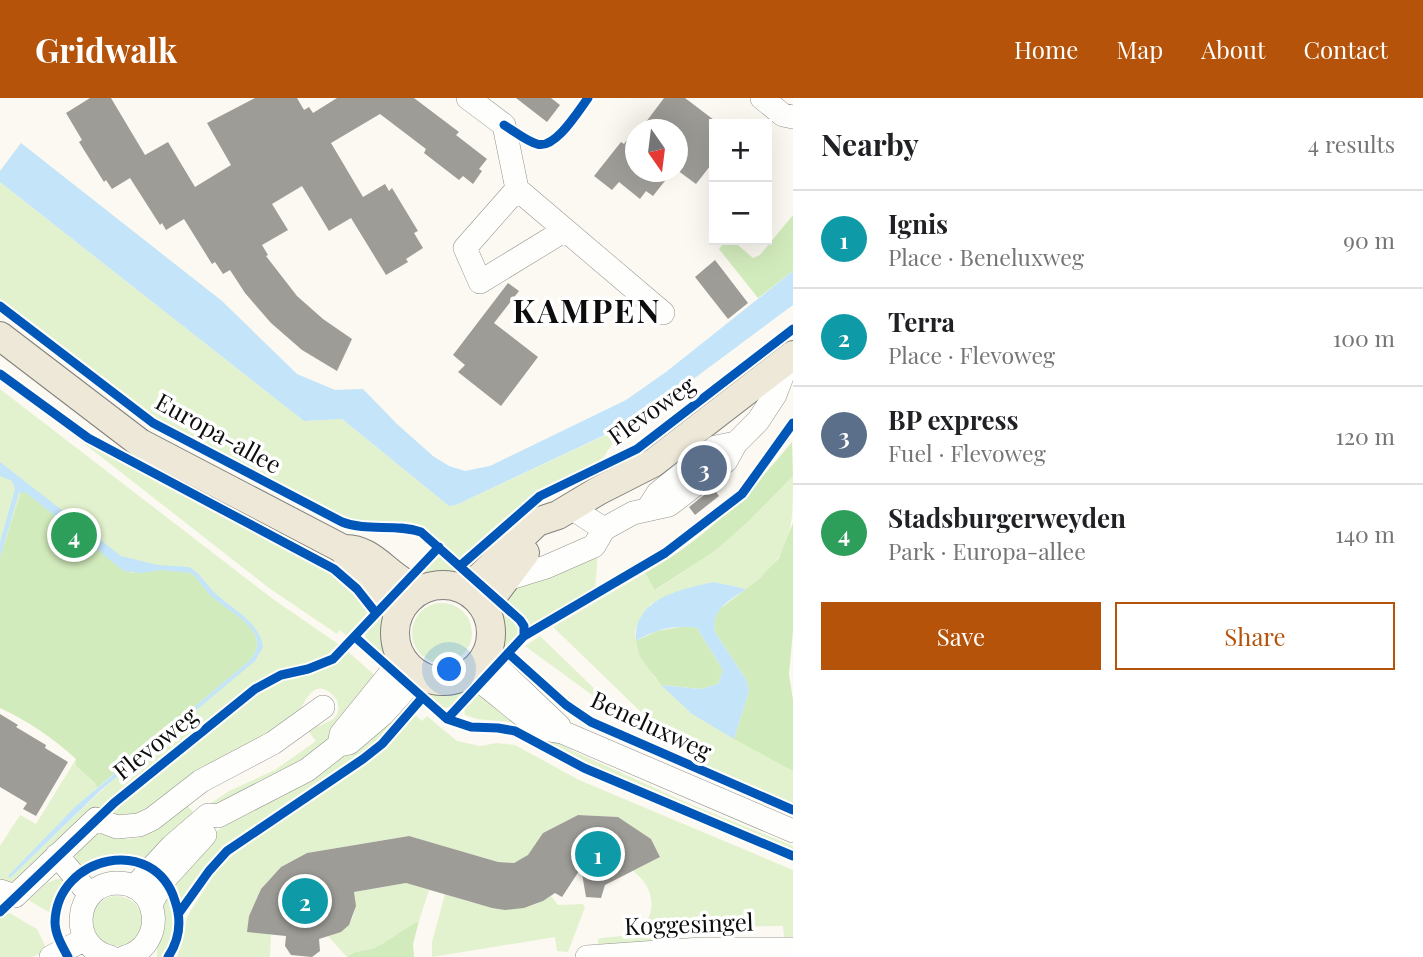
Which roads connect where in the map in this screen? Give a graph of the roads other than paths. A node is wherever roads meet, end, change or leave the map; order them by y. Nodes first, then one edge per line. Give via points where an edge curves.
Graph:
1 (468, 98) edge
2 (762, 98) edge
3 (793, 117) edge
4 (517, 189) junction
5 (565, 230) junction
6 (663, 313) dead end
7 (0, 336) edge
8 (791, 356) edge
9 (564, 511) junction
10 (604, 529) junction
11 (342, 549) junction
12 (504, 580) junction
13 (461, 588) junction
14 (423, 589) junction
15 (486, 612) junction
16 (398, 615) junction
17 (487, 652) junction
18 (399, 653) junction
19 (466, 675) junction
20 (424, 677) junction
21 (323, 707) dead end
22 (562, 732) junction
23 (339, 745) junction
24 (218, 816) junction
25 (793, 831) edge
26 (57, 855) junction
27 (134, 887) junction
28 (8, 894) edge
29 (90, 895) junction
30 (151, 904) junction
31 (85, 939) junction
32 (793, 949) edge
33 (140, 953) edge
34 (619, 955) edge
35 (51, 957) edge
36 (110, 957) edge
37 (587, 957) edge

1 - 4 street via 504,125
2 - 3 street via 783,115
4 - 5 street
4 - 5 street via 465,248 480,282
5 - 6 street
7 - 11 main road, Europa-allee via 140,443
8 - 9 main road, Flevoweg via 653,463
8 - 10 street, Flevoweg via 775,395 726,461 669,505 633,513
9 - 10 street
9 - 12 main road, Flevoweg
9 - 13 main road, Flevoweg via 537,522 480,577
10 - 12 street, Flevoweg via 594,547
11 - 14 main road, Europa-allee via 356,548 408,586
11 - 16 main road, Europa-allee
12 - 15 main road, Flevoweg
13 - 14 main road
13 - 15 main road
14 - 16 main road
15 - 17 main road via 491,634
16 - 18 main road via 394,634
17 - 19 main road
17 - 22 street, Beneluxweg via 500,670 558,722
18 - 20 main road
18 - 23 street via 393,670 341,734
19 - 20 main road via 442,681
19 - 22 street, Beneluxweg via 551,732
20 - 23 street via 409,685 349,743
21 - 26 street via 273,744 201,781 152,819 127,828 96,819
22 - 25 street, Beneluxweg
23 - 24 street via 307,770
24 - 27 street via 208,815 185,834
24 - 30 street via 215,825 164,880
26 - 28 street
26 - 29 street
27 - 29 street via 116,883
27 - 30 street
29 - 31 street via 80,919
30 - 33 street via 153,931
31 - 35 street
31 - 36 street via 95,951
32 - 34 street, Koggesingel
34 - 37 street, Koggesingel

